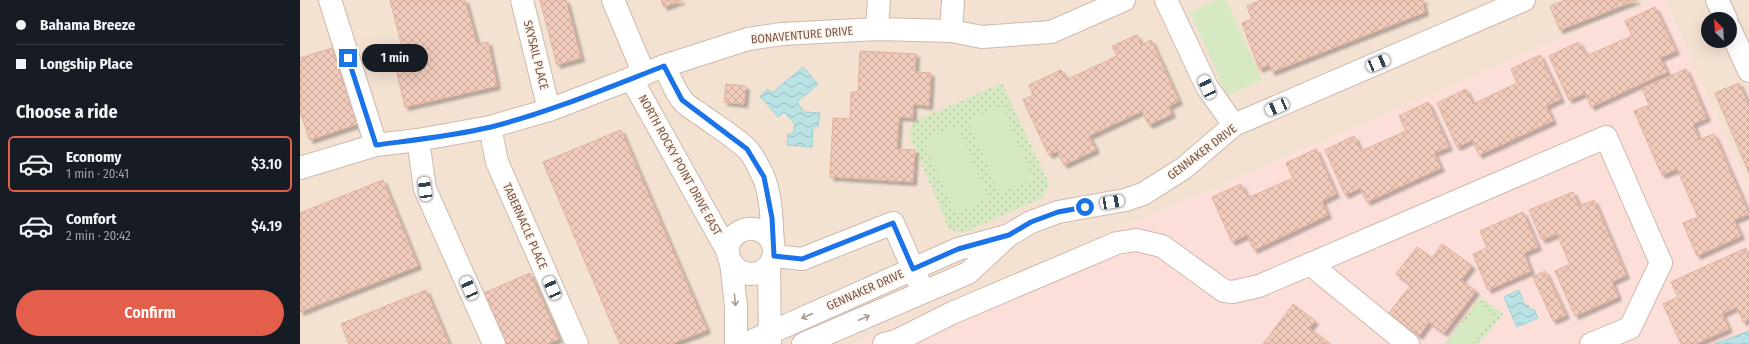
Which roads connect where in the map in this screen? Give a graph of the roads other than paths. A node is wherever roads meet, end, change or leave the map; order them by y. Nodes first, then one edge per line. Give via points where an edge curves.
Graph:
1 (330, 0) edge
2 (522, 0) edge
3 (614, 0) edge
4 (878, 0) edge
5 (953, 0) edge
6 (1124, 0) edge
7 (1166, 0) edge
8 (1524, 0) edge
9 (1717, 0) edge
10 (1723, 12) edge
11 (877, 29) junction
12 (951, 30) junction
13 (1737, 44) edge
14 (1749, 71) edge
15 (646, 73) junction
16 (549, 110) junction
17 (1234, 125) junction
18 (490, 127) junction
19 (418, 140) junction
20 (376, 145) junction
21 (301, 164) edge
22 (1009, 235) junction
23 (772, 255) junction
24 (729, 257) junction
25 (1310, 264) junction
26 (913, 269) junction
27 (923, 292) junction
28 (770, 339) edge
29 (891, 343) edge
30 (494, 344) edge
31 (577, 344) edge
32 (736, 344) edge
33 (745, 344) edge
34 (802, 344) edge
35 (1408, 344) edge
36 (1591, 344) edge

1 - 20 street
2 - 16 street, SKYSAIL PLACE
3 - 15 street
4 - 11 street
5 - 12 street
6 - 12 street, BONAVENTURE DRIVE via 1051,32 982,37
7 - 17 street via 1207,87
8 - 17 street, GENNAKER DRIVE
9 - 10 street
11 - 12 street, BONAVENTURE DRIVE
11 - 15 street, BONAVENTURE DRIVE via 782,34 748,39
13 - 14 street
15 - 16 street, BONAVENTURE DRIVE
15 - 23 street via 747,149 764,177 772,218
15 - 24 street, NORTH ROCKY POINT DRIVE EAST
16 - 18 street, BONAVENTURE DRIVE
17 - 22 street, GENNAKER DRIVE via 1184,168 1143,194 1125,200 1058,212 1031,222
18 - 19 street, BONAVENTURE DRIVE
18 - 31 street, TABERNACLE PLACE via 497,162
19 - 20 street, BONAVENTURE DRIVE
19 - 30 street via 425,189
20 - 21 street, BONAVENTURE DRIVE
22 - 26 street, GENNAKER DRIVE via 958,249
22 - 27 street, GENNAKER DRIVE via 968,273
23 - 24 street, NORTH ROCKY POINT DRIVE EAST via 758,273 750,274 736,268
23 - 24 street, NORTH ROCKY POINT DRIVE EAST via 769,236 755,228 747,228 733,237 729,244
23 - 26 street via 802,259 893,223
23 - 28 street
24 -> 32 street, NORTH ROCKY POINT DRIVE EAST via 736,308
25 - 29 street via 1259,286 1234,292 1224,291 1162,246 1136,240 1117,243 952,312
25 - 35 street
25 - 36 street via 1606,137 1661,262 1630,328
26 - 27 street
26 -> 28 street, GENNAKER DRIVE
34 -> 27 street, GENNAKER DRIVE
28 - 33 street, GENNAKER DRIVE

